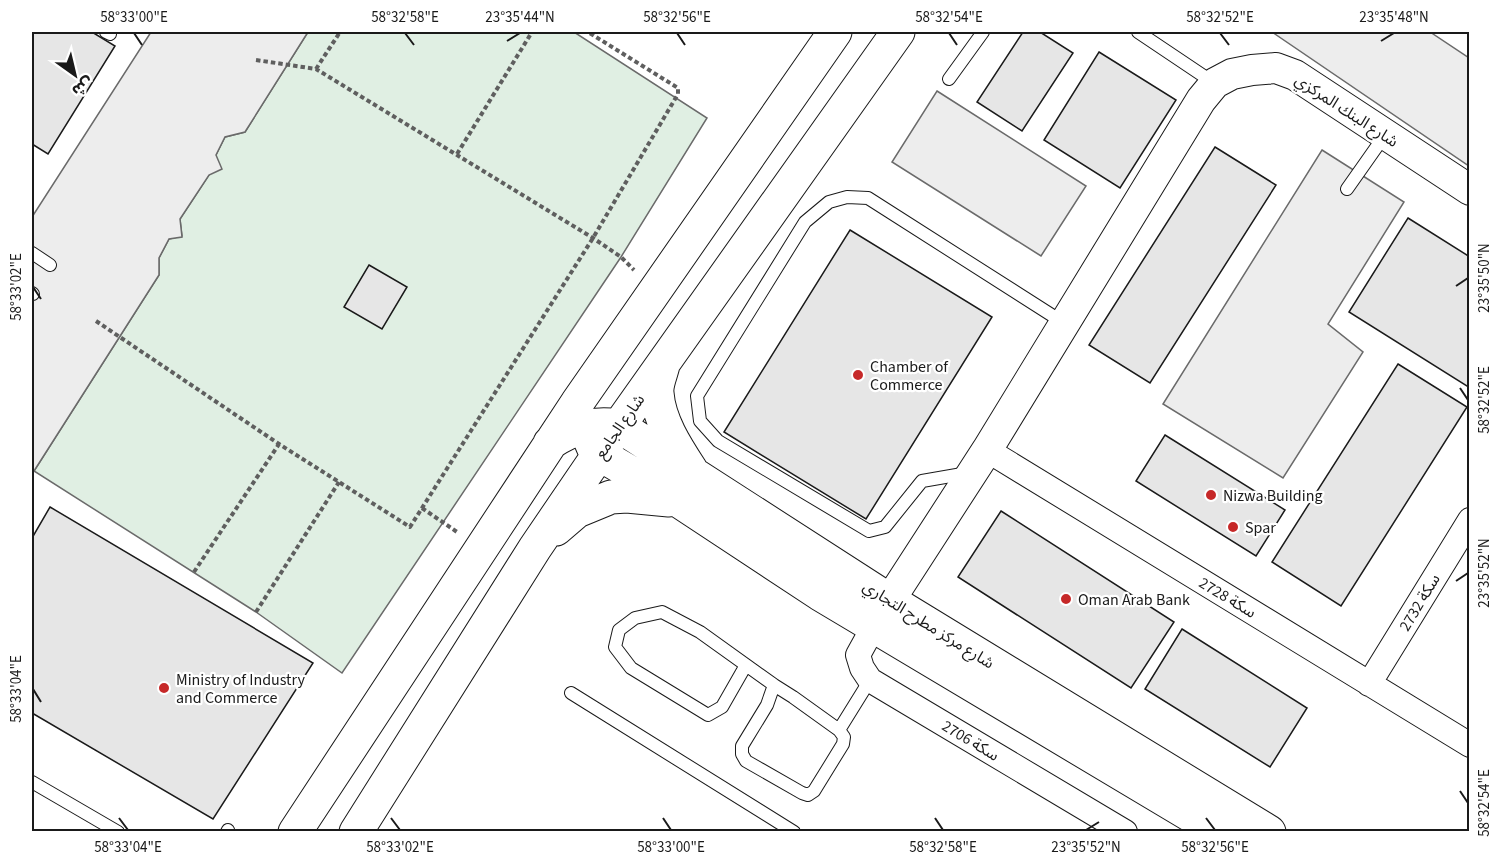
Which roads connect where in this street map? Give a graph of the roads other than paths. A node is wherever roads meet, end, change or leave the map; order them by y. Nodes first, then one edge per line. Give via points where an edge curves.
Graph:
1 (835, 32) edge
2 (898, 32) edge
3 (983, 32) edge
4 (1137, 32) edge
5 (949, 79) dead end
6 (1215, 83) junction
7 (1385, 134) junction
8 (1347, 189) dead end
9 (1470, 190) edge
10 (32, 253) edge
11 (50, 265) dead end
12 (1064, 323) junction
13 (612, 352) junction
14 (664, 363) junction
15 (602, 435) junction
16 (550, 443) junction
17 (980, 461) junction
18 (687, 489) junction
19 (1470, 520) edge
20 (535, 548) junction
21 (881, 613) junction
22 (746, 665) junction
23 (870, 680) junction
24 (1369, 684) junction
25 (774, 686) junction
26 (572, 693) dead end
27 (839, 730) junction
28 (1470, 745) edge
29 (32, 782) edge
30 (1253, 827) edge
31 (118, 831) edge
32 (295, 831) edge
33 (356, 831) edge
34 (794, 831) edge
35 (1125, 831) edge
36 (1219, 831) edge

1 - 13 main road
2 - 14 main road, شارع الجامع
3 - 5 lane
4 - 6 lane
6 - 7 street, شارع البنك المركزي via 1232,74 1276,68 1295,75
6 - 12 street
7 - 8 lane
7 - 9 street, شارع البنك المركزي
10 - 11 lane
12 - 17 street
12 - 17 lane via 868,198 847,197 829,202 805,222 697,396 700,421 718,441 869,531 885,526 922,481
13 - 15 main road via 592,408
13 - 16 main road
14 - 15 main road, شارع الجامع
14 - 18 main road via 657,391
15 - 16 main road via 568,433
15 - 18 main road, شارع مركز مطرح التجاري
15 - 20 main road, شارع الجامع
16 - 32 main road
17 - 21 street
17 - 24 street, سكة 2728
18 - 20 main road via 611,497 577,511
18 - 21 main road, شارع مركز مطرح التجاري
19 - 24 street, سكة 2732
20 - 33 main road, شارع الجامع
21 - 23 street via 858,655
21 - 30 main road, شارع مركز مطرح التجاري
21 - 36 main road, شارع مركز مطرح التجاري
22 - 22 lane via 722,707 708,715 631,668 615,647 619,630 635,618 662,612 700,632
22 - 25 lane
23 - 27 lane
23 - 35 street, سكة 2706
24 - 28 street, سكة 2728
25 - 27 lane
25 - 27 lane via 742,746 746,761 808,795 843,744
26 - 34 lane
29 - 31 lane

